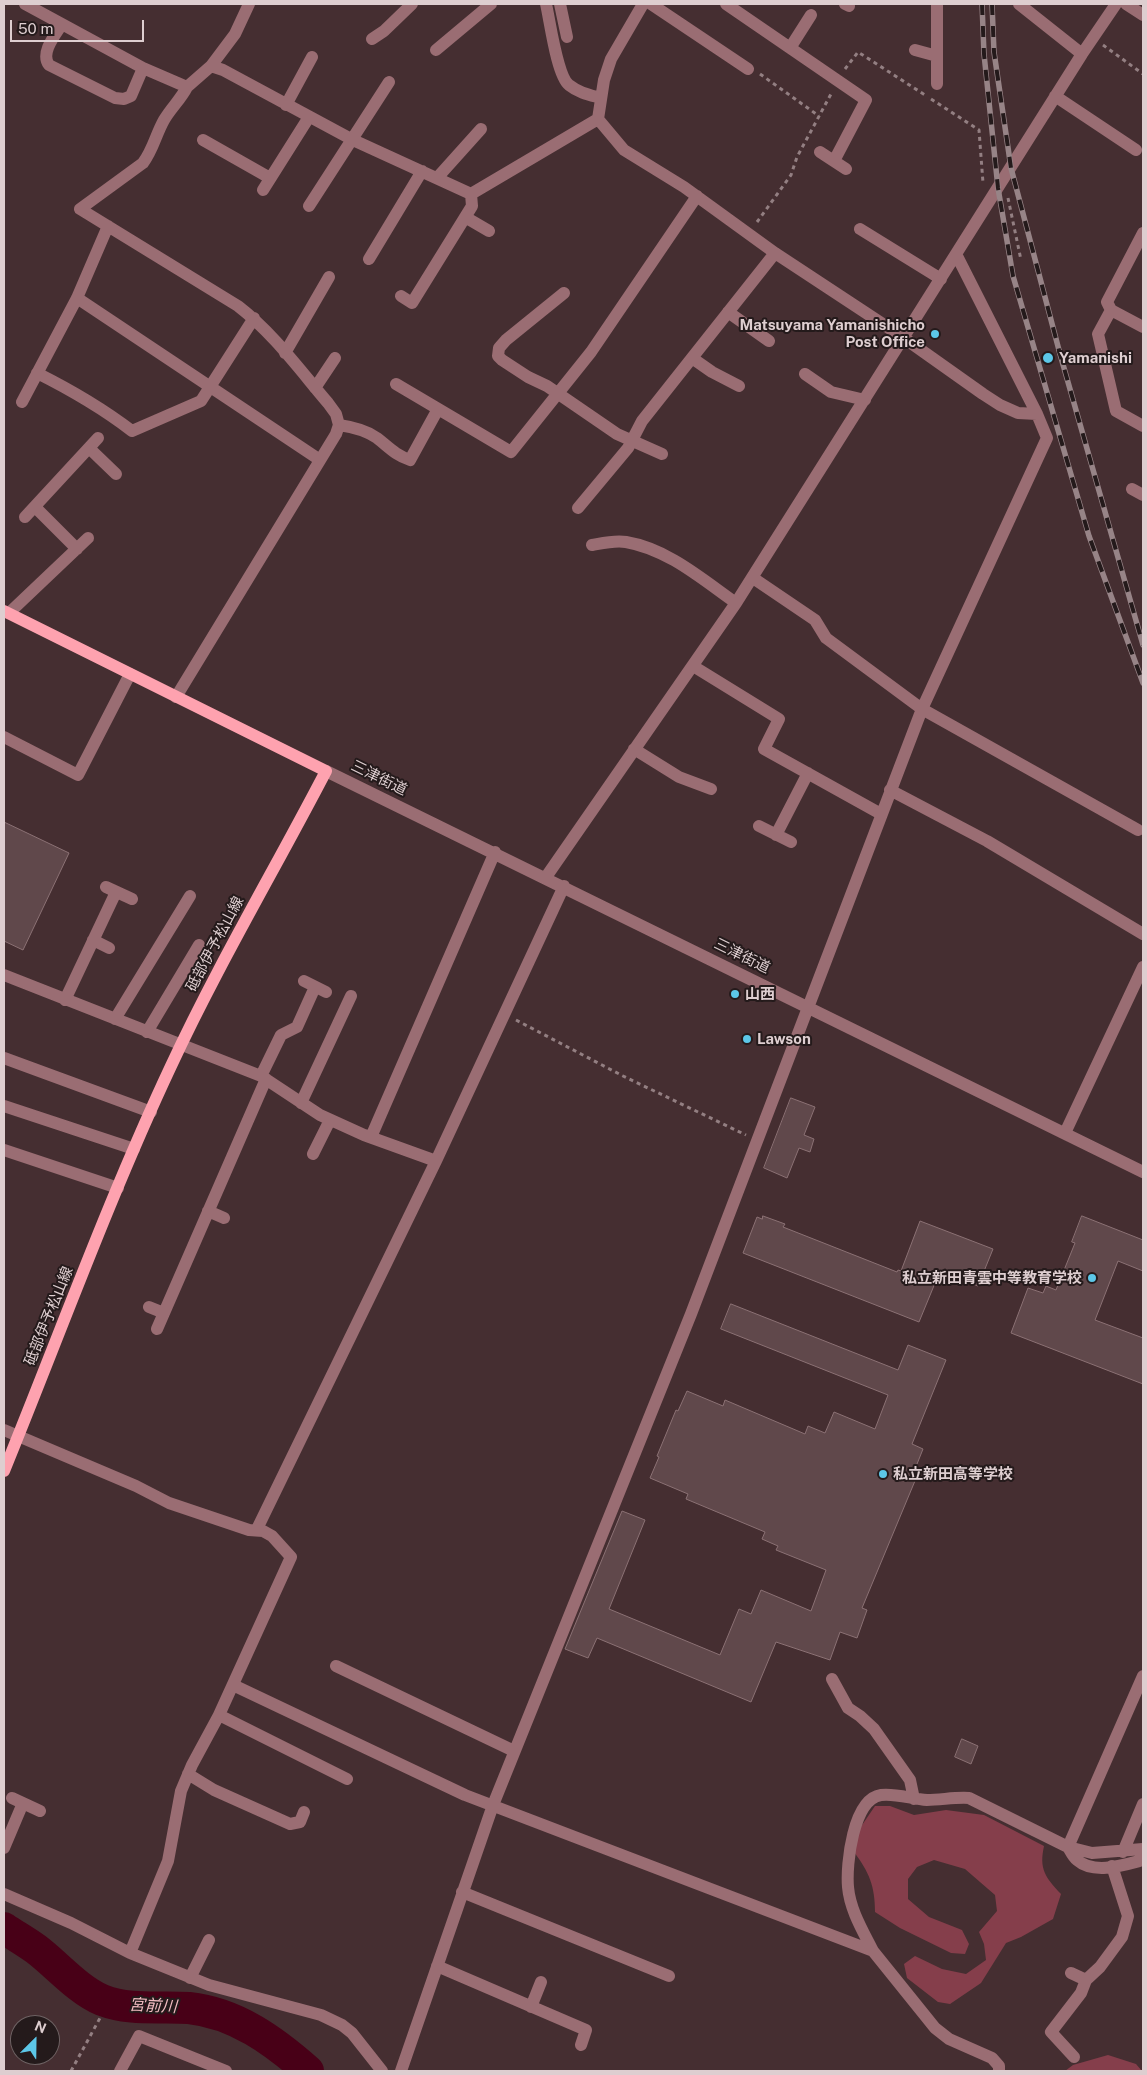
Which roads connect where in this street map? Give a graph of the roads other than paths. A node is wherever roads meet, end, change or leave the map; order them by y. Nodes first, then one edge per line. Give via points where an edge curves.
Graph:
1 (25, 4) edge
2 (249, 4) edge
3 (412, 4) edge
4 (491, 4) edge
5 (546, 4) edge
6 (560, 4) edge
7 (644, 4) edge
8 (651, 4) edge
9 (726, 4) edge
10 (937, 4) edge
11 (1018, 4) edge
12 (1116, 4) edge
13 (1126, 4) edge
14 (811, 15) dead end
15 (1143, 15) edge
16 (62, 24) junction
17 (567, 37) dead end
18 (372, 39) dead end
19 (790, 48) junction
20 (436, 50) dead end
21 (915, 50) dead end
22 (1082, 54) junction
23 (937, 56) junction
24 (312, 57) dead end
25 (212, 66) junction
26 (143, 68) junction
27 (748, 69) road end
28 (389, 82) dead end
29 (937, 84) dead end
30 (187, 87) junction
31 (1055, 96) junction
32 (602, 98) junction
33 (286, 105) junction
34 (309, 117) junction
35 (598, 119) junction
36 (481, 129) dead end
37 (203, 140) dead end
38 (353, 140) junction
39 (1136, 150) dead end
40 (820, 152) dead end
41 (834, 161) junction
42 (846, 169) dead end
43 (422, 171) junction
44 (270, 178) junction
45 (437, 178) junction
46 (263, 190) dead end
47 (471, 194) junction
48 (697, 196) junction
49 (309, 206) dead end
50 (465, 217) junction
51 (108, 226) junction
52 (860, 229) dead end
53 (488, 231) dead end
54 (1143, 233) edge
55 (775, 253) junction
56 (956, 254) junction
57 (368, 259) dead end
58 (329, 277) dead end
59 (941, 279) junction
60 (564, 293) dead end
61 (401, 296) dead end
62 (77, 298) junction
63 (1111, 310) junction
64 (728, 312) junction
65 (254, 318) junction
66 (1143, 327) edge
67 (904, 338) junction
68 (769, 341) dead end
69 (285, 353) junction
70 (335, 358) dead end
71 (692, 358) junction
72 (37, 373) junction
73 (805, 374) dead end
74 (396, 384) dead end
75 (739, 386) dead end
76 (210, 387) junction
77 (315, 388) junction
78 (558, 393) junction
79 (865, 400) junction
80 (22, 402) dead end
81 (438, 409) junction
82 (1037, 414) junction
83 (340, 425) junction
84 (1143, 426) edge
85 (98, 438) dead end
86 (632, 440) junction
87 (89, 448) junction
88 (662, 454) dead end
89 (320, 460) junction
90 (116, 474) dead end
91 (35, 507) junction
92 (578, 508) dead end
93 (25, 517) dead end
94 (88, 538) dead end
95 (592, 545) dead end
96 (77, 549) junction
97 (753, 578) junction
98 (736, 603) junction
99 (6, 612) edge
100 (693, 666) junction
101 (130, 674) junction
102 (176, 697) junction
103 (922, 709) junction
104 (4, 737) edge
105 (634, 749) junction
106 (326, 771) junction
107 (808, 773) junction
108 (711, 790) dead end
109 (890, 790) junction
110 (881, 814) junction
111 (759, 826) dead end
112 (1141, 828) edge
113 (776, 835) junction
114 (791, 842) dead end
115 (495, 852) junction
116 (546, 877) junction
117 (564, 886) junction
118 (190, 896) dead end
119 (132, 898) dead end
120 (1143, 934) edge
121 (93, 940) junction
122 (199, 945) dead end
123 (109, 948) dead end
124 (1143, 967) edge
125 (4, 975) edge
126 (315, 986) dead end
127 (351, 996) dead end
128 (65, 1000) junction
129 (807, 1006) junction
130 (115, 1019) junction
131 (147, 1032) junction
132 (181, 1045) junction
133 (4, 1058) edge
134 (264, 1078) junction
135 (301, 1103) junction
136 (4, 1106) edge
137 (151, 1112) junction
138 (330, 1120) junction
139 (1065, 1132) junction
140 (371, 1137) junction
141 (134, 1149) junction
142 (4, 1150) edge
143 (313, 1154) dead end
144 (436, 1161) junction
145 (1143, 1172) edge
146 (118, 1188) junction
147 (208, 1211) junction
148 (224, 1218) dead end
149 (149, 1306) dead end
150 (164, 1313) junction
151 (157, 1329) dead end
152 (4, 1430) edge
153 (18, 1435) junction
154 (4, 1471) edge
155 (257, 1529) junction
156 (336, 1666) dead end
157 (1143, 1676) edge
158 (832, 1679) dead end
159 (233, 1685) junction
160 (219, 1715) junction
161 (514, 1751) junction
162 (188, 1774) junction
163 (348, 1779) dead end
164 (914, 1798) junction
165 (1143, 1804) edge
166 (493, 1805) junction
167 (40, 1811) dead end
168 (304, 1812) dead end
169 (1068, 1847) junction
170 (4, 1848) edge
171 (1123, 1852) junction
172 (1142, 1859) edge
173 (1112, 1866) junction
174 (462, 1892) junction
175 (4, 1894) edge
176 (209, 1940) dead end
177 (873, 1951) junction
178 (130, 1953) junction
179 (437, 1966) junction
180 (1071, 1973) dead end
181 (669, 1976) dead end
182 (190, 1978) junction
183 (1086, 1980) junction
184 (541, 1982) dead end
185 (531, 2007) junction
186 (581, 2045) dead end
187 (1074, 2057) dead end
188 (120, 2071) edge
189 (226, 2071) edge
190 (382, 2071) edge
191 (400, 2071) edge
192 (999, 2071) edge

1 - 16 street
2 - 25 street via 235,34
3 - 18 street
4 - 20 street
5 - 32 street via 559,66 567,84 579,92
6 - 17 street
7 - 32 street via 611,59
8 - 27 street
9 - 19 street
10 - 23 street
11 - 22 street
12 - 22 street
13 - 15 street
14 - 19 street
16 - 26 street
16 - 26 street via 45,55 49,65 115,98 124,99 132,96
19 - 41 street via 866,100
21 - 23 street
22 - 31 street
23 - 29 street
24 - 33 street
25 - 30 street
25 - 33 street
26 - 30 street
28 - 38 street
30 - 51 street via 164,120 143,163 80,209
31 - 39 street
31 - 56 street
32 - 35 street
33 - 34 street
34 - 38 street
34 - 44 street
35 - 47 street
35 - 48 street via 624,150
36 - 45 street
37 - 44 street
38 - 43 street
38 - 49 street
40 - 41 street
41 - 42 street
43 - 45 street
43 - 57 street
44 - 46 street
45 - 47 street
47 - 50 street via 472,206
48 - 55 street
48 - 78 street via 591,352
50 - 53 street
50 - 61 street via 412,303
51 - 62 street
51 - 65 street
52 - 59 street
54 - 63 street via 1107,302
55 - 64 street
55 - 67 street
56 - 59 street
56 - 82 street
58 - 69 street
59 - 67 street
60 - 78 street via 506,340 499,348 498,356
62 - 72 street
62 - 76 street
63 - 66 street
63 - 84 street via 1098,334 1116,411
64 - 68 street
64 - 71 street
65 - 69 street
65 - 76 street
67 - 79 street
67 - 82 street via 1000,405 1018,413
69 - 77 street
70 - 77 street
71 - 75 street
71 - 86 street via 642,421
72 - 76 street via 109,413 132,431 201,401
72 - 80 street
73 - 79 street via 831,392
74 - 81 street
76 - 89 street
77 - 83 street via 336,414
78 - 81 street via 511,452
78 - 86 street via 602,424
79 - 97 street
81 - 83 street via 410,460 396,455 378,438 355,427
82 - 103 street via 1046,438
83 - 89 street
85 - 87 street
86 - 88 street
86 - 92 street
87 - 90 street
87 - 91 street
89 - 102 street
91 - 93 street
91 - 96 street
94 - 96 street
95 - 98 street via 626,542 651,550 677,562
96 - 99 street
97 - 98 street
97 - 103 street via 815,620 826,638
98 - 100 street
99 - 101 main road
100 - 105 street
100 - 107 street via 779,719 764,749
101 - 102 main road
101 - 104 street via 78,775
102 - 106 main road
103 - 109 street
103 - 112 street
105 - 108 street via 679,777
105 - 116 street
106 - 115 street, 三津街道
106 - 132 main road, 砥部伊予松山線
107 - 110 street
107 - 113 street
109 - 110 street
109 - 120 street via 987,841
110 - 129 street
111 - 113 street
113 - 114 street
115 - 116 street, 三津街道
115 - 140 street
116 - 117 street, 三津街道
117 - 129 street, 三津街道
117 - 144 street
118 - 130 street
119 - 121 street via 111,889
121 - 123 street
121 - 128 street
122 - 131 street
124 - 139 street
125 - 128 street
126 - 134 street via 297,1027 281,1035
127 - 135 street
128 - 130 street
129 - 139 street, 三津街道
129 - 161 street via 691,1314
130 - 131 street
131 - 132 street
132 - 134 street
132 - 137 main road, 砥部伊予松山線
133 - 137 street
134 - 135 street
134 - 147 street
135 - 138 street
136 - 141 street
137 - 141 main road, 砥部伊予松山線
138 - 140 street
138 - 143 street
139 - 145 street, 三津街道
140 - 144 street
141 - 146 main road, 砥部伊予松山線
142 - 146 street
144 - 155 street
146 - 153 main road, 砥部伊予松山線
147 - 148 street
147 - 150 street
149 - 150 street
150 - 151 street
152 - 153 street
153 - 154 main road, 砥部伊予松山線
153 - 155 street via 169,1503 249,1530
155 - 159 street via 272,1536 291,1557
156 - 161 street
157 - 169 street
158 - 164 street via 848,1708 874,1729 910,1780
159 - 160 street
159 - 166 street via 465,1795
160 - 162 street
160 - 163 street
161 - 166 street
162 - 168 street via 214,1790 290,1824 300,1822
162 - 178 street via 177,1806 168,1861
164 - 169 street via 969,1798
164 - 177 street via 880,1795 869,1801 860,1813 854,1830 848,1887 854,1913
165 - 171 street
166 - 174 street
166 - 177 street
167 - 170 street via 18,1801
169 - 171 street via 1092,1853
169 - 173 street via 1084,1866
171 - 172 street
172 - 173 street
173 - 183 street via 1128,1916 1122,1937 1100,1968
174 - 179 street
174 - 181 street
175 - 178 street
176 - 182 street
177 - 192 street via 935,2028 948,2039 992,2058
178 - 182 street
179 - 185 street
179 - 191 street
180 - 183 street
182 - 190 street via 321,2015 342,2025
183 - 187 street via 1081,1993 1051,2032
184 - 185 street
185 - 186 street via 586,2030
188 - 189 street via 139,2036

